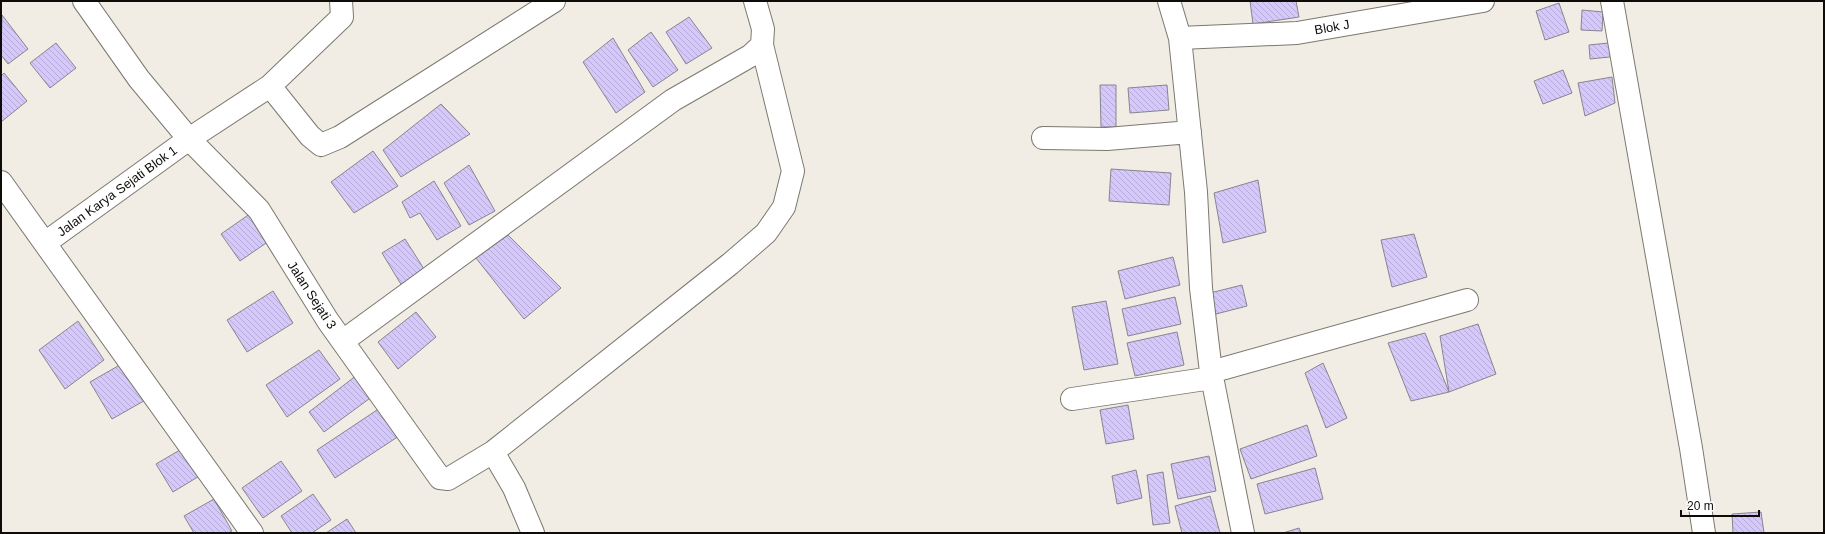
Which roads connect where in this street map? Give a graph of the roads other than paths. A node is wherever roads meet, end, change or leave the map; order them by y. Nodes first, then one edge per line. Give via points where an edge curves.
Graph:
1 (84, 1) edge
2 (341, 1) edge
3 (554, 1) edge
4 (755, 1) edge
5 (1169, 1) edge
6 (1483, 1) edge
7 (1612, 1) edge
8 (1442, 4) edge
9 (1180, 38) junction
10 (762, 45) junction
11 (270, 86) junction
12 (1190, 132) junction
13 (1043, 138) dead end
14 (189, 139) junction
15 (1, 182) edge
16 (45, 244) junction
17 (1467, 300) dead end
18 (343, 341) junction
19 (1212, 375) junction
20 (1072, 399) dead end
21 (493, 452) junction
22 (252, 533) edge
23 (533, 533) edge
24 (1243, 533) edge
25 (1704, 533) edge

1 - 14 street, Jalan Sejati 3 via 139,79
2 - 11 street, Jalan Karya Sejati Blok 1 via 342,17
3 - 11 street via 340,137 321,145 310,136
4 - 10 street, Jalan Sejati 3 via 764,30
5 - 9 street
6 - 8 street, Blok J
7 - 25 street
8 - 9 street, Blok J via 1296,33
9 - 12 street
10 - 18 street via 750,56 673,100
10 - 21 street, Jalan Sejati 3 via 793,171 784,207 766,233 730,264
11 - 14 street, Jalan Karya Sejati Blok 1
12 - 13 street via 1107,139
12 - 19 street via 1201,288
14 - 16 street, Jalan Karya Sejati Blok 1
14 - 18 street, Jalan Sejati 3 via 259,210
15 - 16 street
16 - 22 street
17 - 19 street
18 - 21 street, Jalan Sejati 3 via 440,478 448,479
19 - 20 street
19 - 24 street
21 - 23 street via 514,488

